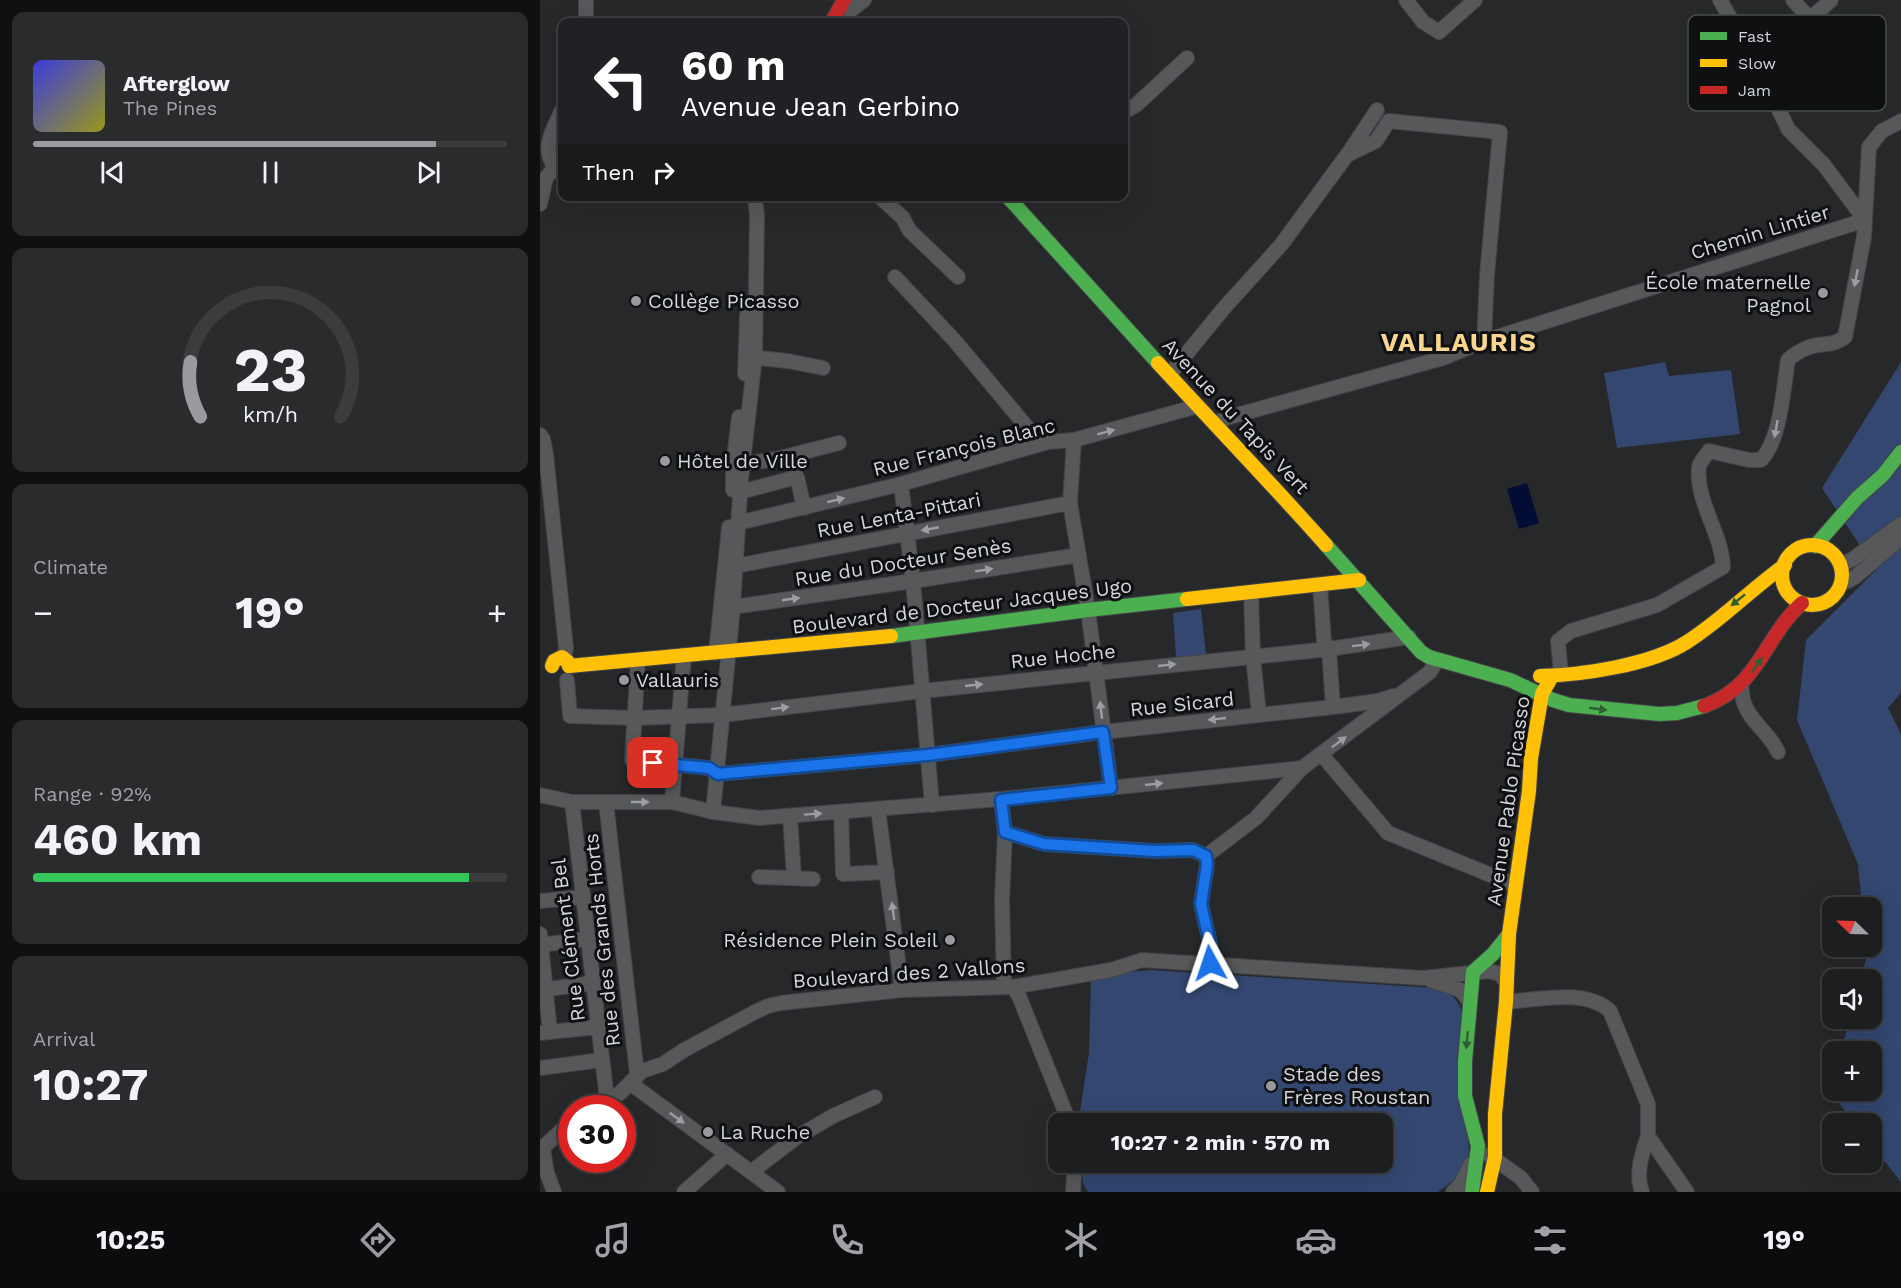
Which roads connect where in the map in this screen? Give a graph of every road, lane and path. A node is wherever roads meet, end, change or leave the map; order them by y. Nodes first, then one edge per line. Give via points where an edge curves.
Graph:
1 (586, 0) edge
2 (864, 0) edge
3 (1406, 0) edge
4 (1475, 0) edge
5 (1720, 0) edge
6 (1793, 0) edge
7 (1831, 0) edge
8 (845, 13) edge
9 (1729, 15) edge
10 (1806, 15) edge
11 (1814, 15) edge
12 (586, 18) edge
13 (1187, 58) dead end
14 (1128, 110) edge
15 (1377, 110) dead end
16 (1779, 111) edge
17 (558, 119) edge
18 (1901, 121) edge
19 (1347, 155) junction
20 (558, 165) edge
21 (558, 166) edge
22 (755, 201) edge
23 (884, 201) edge
24 (1012, 201) edge
25 (540, 204) edge
26 (1865, 220) junction
27 (895, 277) dead end
28 (958, 277) dead end
29 (1484, 341) junction
30 (750, 357) junction
31 (823, 368) dead end
32 (1170, 374) junction
33 (1198, 406) junction
34 (1215, 424) junction
35 (540, 435) edge
36 (1074, 440) junction
37 (839, 443) dead end
38 (1041, 444) junction
39 (1901, 452) edge
40 (738, 465) junction
41 (1901, 470) edge
42 (901, 484) junction
43 (738, 489) junction
44 (1070, 503) junction
45 (804, 508) junction
46 (736, 515) junction
47 (1901, 524) edge
48 (907, 533) junction
49 (1901, 538) edge
50 (1815, 546) junction
51 (1079, 555) junction
52 (1838, 561) junction
53 (1785, 565) junction
54 (731, 570) junction
55 (1359, 580) junction
56 (913, 581) junction
57 (1842, 581) junction
58 (1320, 585) junction
59 (1251, 593) junction
60 (729, 602) junction
61 (1802, 603) junction
62 (1088, 610) junction
63 (918, 634) junction
64 (1409, 637) junction
65 (1329, 649) junction
66 (722, 652) junction
67 (684, 655) junction
68 (1253, 656) junction
69 (1437, 660) junction
70 (638, 661) junction
71 (559, 667) edge
72 (1096, 672) junction
73 (1556, 676) junction
74 (1741, 684) junction
75 (922, 691) junction
76 (1399, 694) junction
77 (1542, 694) junction
78 (1718, 700) junction
79 (1333, 707) junction
80 (1749, 713) junction
81 (722, 715) junction
82 (1259, 715) junction
83 (678, 716) junction
84 (634, 718) junction
85 (1103, 732) junction
86 (1778, 752) dead end
87 (928, 755) junction
88 (1322, 755) junction
89 (674, 765) junction
90 (1302, 768) junction
91 (718, 774) junction
92 (1111, 788) junction
93 (540, 795) edge
94 (1001, 800) junction
95 (572, 802) junction
96 (606, 802) junction
97 (672, 802) junction
98 (932, 805) junction
99 (878, 810) junction
100 (713, 812) junction
101 (841, 812) junction
102 (790, 816) junction
103 (1005, 832) junction
104 (1206, 856) junction
105 (887, 872) junction
106 (759, 877) dead end
107 (794, 878) junction
108 (813, 879) dead end
109 (1515, 885) junction
110 (582, 897) junction
111 (540, 901) edge
112 (1509, 934) junction
113 (587, 939) junction
114 (540, 941) edge
115 (1210, 963) junction
116 (1473, 972) junction
117 (1423, 978) junction
118 (593, 983) junction
119 (1507, 983) junction
120 (1009, 987) junction
121 (543, 989) edge
122 (902, 990) junction
123 (1470, 1002) junction
124 (1506, 1002) junction
125 (598, 1027) junction
126 (545, 1033) edge
127 (603, 1066) junction
128 (540, 1068) edge
129 (633, 1079) junction
130 (605, 1095) edge
131 (616, 1095) edge
132 (875, 1097) dead end
133 (1065, 1113) edge
134 (1470, 1114) junction
135 (1496, 1114) junction
136 (558, 1134) edge
137 (1648, 1136) junction
138 (1478, 1146) junction
139 (541, 1149) edge
140 (727, 1154) junction
141 (1492, 1156) junction
142 (751, 1172) junction
143 (1074, 1173) edge
144 (1475, 1191) edge
145 (554, 1192) edge
146 (684, 1192) edge
147 (778, 1192) edge
148 (1073, 1192) edge
149 (1453, 1192) edge
150 (1532, 1192) edge
151 (1642, 1192) edge
152 (1687, 1192) edge

1 - 12 street
2 - 8 street
3 - 4 street via 1423,22 1439,32
5 - 9 street
6 - 10 street
7 - 11 street
13 - 14 street
15 - 19 street
16 - 26 street via 1788,129 1824,165
17 - 20 street via 548,140 548,153 550,161
18 - 26 street via 1882,131 1869,147
19 - 29 street via 1376,141 1389,121 1500,132
19 - 32 street via 1281,245
21 - 25 street via 546,178
22 - 30 street
23 - 28 street
24 - 32 main road, Avenue du Tapis Vert
26 - 29 street, Chemin Lintier
26 -> 73 street via 1845,337 1834,344 1798,351 1788,360 1774,440 1767,453 1761,460 1749,460 1709,451 1699,464 1700,487 1724,567 1657,605 1571,631 1558,641
27 - 38 street via 955,341
29 - 34 street, Chemin Lintier via 1443,358
30 - 31 street
30 - 40 street
32 - 33 main road, Avenue du Tapis Vert
33 - 34 main road, Avenue du Tapis Vert
36 -> 33 street, Rue François Blanc
34 - 55 main road, Avenue du Tapis Vert
35 - 71 street via 546,454 566,648
36 - 38 street, Rue François Blanc
36 - 44 street
37 - 40 street
38 - 42 street, Rue François Blanc
39 - 50 main road
40 - 43 street
41 - 52 main road via 1845,523 1840,533
45 -> 42 street, Rue François Blanc
42 - 48 street
43 - 45 street via 797,477
43 - 46 street
44 -> 48 street, Rue Lenta-Pittari
44 - 51 street
45 - 46 street, Rue François Blanc
46 - 54 street
47 - 52 street via 1852,559
48 - 54 street, Rue Lenta-Pittari
48 - 56 street
49 - 57 street via 1855,576
50 - 52 main road via 1826,549
50 - 53 main road via 1800,548
56 -> 51 street, Rue du Docteur Senès
51 - 62 street
52 - 57 main road
53 - 61 main road via 1785,588
53 -> 73 main road via 1671,651
54 - 60 street
55 - 58 main road, Boulevard de Docteur Jacques Ugo
55 - 64 main road, Avenue du Tapis Vert
60 -> 56 street, Rue du Docteur Senès
56 - 63 street
57 - 61 main road via 1827,601
58 - 59 main road, Boulevard de Docteur Jacques Ugo
58 - 65 street via 1324,642
59 - 62 main road, Boulevard de Docteur Jacques Ugo
59 - 68 street
60 - 66 street
74 -> 61 main road via 1762,659 1787,617
62 - 63 main road, Boulevard de Docteur Jacques Ugo
62 - 72 street
63 - 66 main road, Boulevard de Docteur Jacques Ugo
63 - 75 street
65 -> 64 street, Rue Hoche
64 - 69 main road, Avenue du Tapis Vert via 1422,652
65 - 68 street, Rue Hoche
65 - 79 street
66 - 67 main road, Boulevard de Docteur Jacques Ugo
66 - 81 street
67 - 70 main road, Boulevard de Docteur Jacques Ugo
67 - 83 street
72 -> 68 street, Rue Hoche
68 - 82 street
69 - 73 main road
69 - 76 street via 1430,672
69 - 77 main road via 1522,684
70 - 71 main road, Boulevard de Docteur Jacques Ugo
70 - 84 street
71 - 84 street, Rue Hoche via 570,716
75 -> 72 street, Rue Hoche
85 -> 72 street
73 - 77 main road, Avenue Pablo Picasso
74 - 78 main road
74 - 80 street
81 -> 75 street, Rue Hoche
75 - 87 street
76 - 79 street, Rue Sicard
88 -> 76 street
77 -> 78 main road via 1560,703 1664,715 1697,710
77 - 109 main road, Avenue Pablo Picasso
78 - 80 street
79 - 82 street, Rue Sicard
80 - 86 street
81 - 83 street, Rue Hoche
81 - 91 street
82 -> 85 street, Rue Sicard
83 - 84 street, Rue Hoche
83 - 89 street
84 - 89 street via 632,760
85 - 87 street, Rue Sicard
85 - 92 street
87 - 91 street, Rue Sicard
87 - 98 street
88 - 90 street
88 - 109 street via 1388,834
89 - 91 street via 709,768
89 - 97 street
92 -> 90 street
90 - 104 street via 1256,818
91 - 100 street
92 - 94 street
93 - 95 street
94 - 98 street
94 - 103 street
95 - 96 street
95 - 110 street, Rue Clément Bel
96 -> 97 street
96 - 129 street, Rue des Grands Horts
97 - 100 street
98 - 99 street
99 - 101 street
99 - 105 street
100 - 102 street via 760,819
102 -> 101 street
101 - 105 street via 843,874
102 - 107 street
103 - 104 street via 1044,844 1193,850
103 - 120 street via 1002,900
104 - 115 street via 1201,904 1210,943
122 -> 105 street
106 - 107 street
107 - 108 street
109 - 112 main road, Avenue Pablo Picasso
110 - 111 street
110 - 113 street, Rue Clément Bel
112 - 116 main road via 1491,958
112 - 119 main road, Avenue Pablo Picasso
113 - 114 street
113 - 118 street, Rue Clément Bel
114 - 121 street
115 - 117 street, Boulevard des 2 Vallons
115 - 120 street, Boulevard des 2 Vallons via 1142,960 1111,970
116 - 117 street
116 - 119 street via 1500,974
116 - 123 main road
117 - 123 street via 1460,990
118 - 121 street
118 - 125 street, Rue Clément Bel
119 - 124 main road, Avenue Pablo Picasso
120 - 122 street, Boulevard des 2 Vallons
120 - 133 street
121 - 126 street
122 - 129 street, Boulevard des 2 Vallons via 768,1006
123 -> 134 main road via 1465,1061 1465,1096
124 - 135 main road, Avenue Pablo Picasso
124 - 137 street via 1582,998 1592,999 1610,1011 1648,1104
125 - 126 street
125 - 127 street, Rue Clément Bel
127 - 128 street
127 - 130 street, Rue Clément Bel
129 - 131 street, Boulevard des 2 Vallons
129 -> 140 street
132 - 142 street via 797,1137
134 - 135 street
134 - 138 main road
135 - 141 main road, Avenue Pablo Picasso
136 - 139 street
137 - 151 street via 1641,1155
137 - 152 street
138 - 141 street
138 - 144 main road
138 - 149 street via 1469,1170
139 - 145 street
140 - 142 street
140 - 146 street
141 - 144 main road, Avenue Pablo Picasso
141 - 150 street via 1521,1178
142 - 147 street
143 - 148 street

